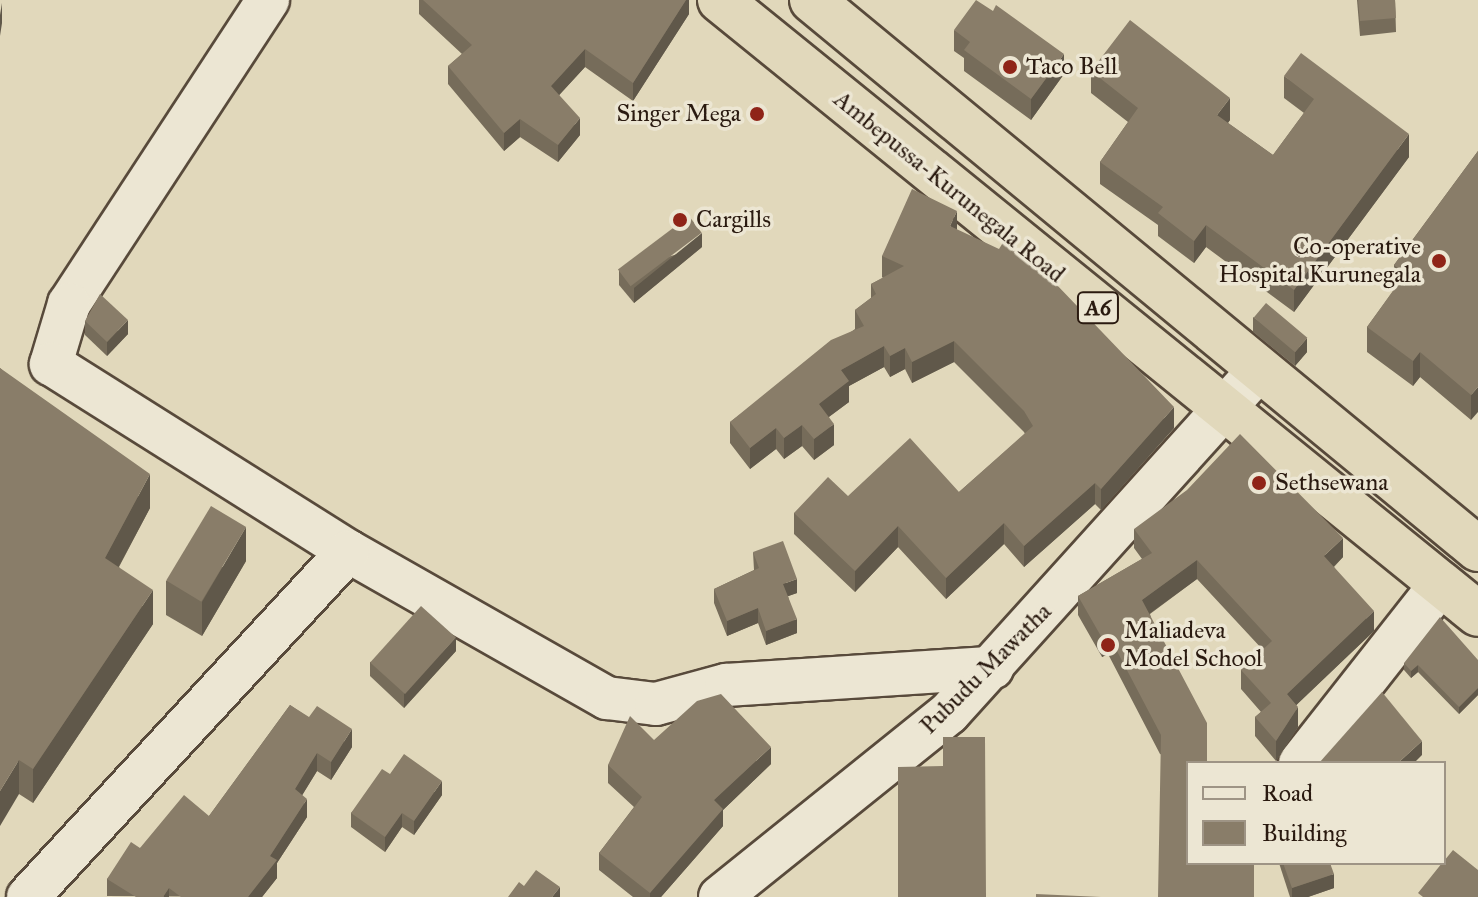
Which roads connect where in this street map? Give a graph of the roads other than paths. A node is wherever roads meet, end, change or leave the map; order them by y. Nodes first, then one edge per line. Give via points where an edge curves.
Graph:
1 (268, 0) edge
2 (720, 0) edge
3 (812, 0) edge
4 (1258, 371) junction
5 (1225, 412) junction
6 (1478, 549) edge
7 (348, 551) junction
8 (1441, 584) junction
9 (1478, 614) edge
10 (992, 668) junction
11 (1302, 761) edge
12 (28, 897) edge
13 (720, 897) edge

1 - 7 street via 69,304 51,364
2 - 5 highway, Ambepussa-Kurunegala Road / A6
3 - 4 highway, A6
4 - 5 street, Pubudu Mawatha
4 - 6 highway, A6
5 - 8 highway, Ambepussa-Kurunegala Road / A6
5 - 10 street, Pubudu Mawatha
7 - 10 street via 607,698 656,704 726,685
7 - 12 street
8 - 9 highway, Ambepussa-Kurunegala Road / A6
8 - 11 street
10 - 13 street, Pubudu Mawatha via 949,713

